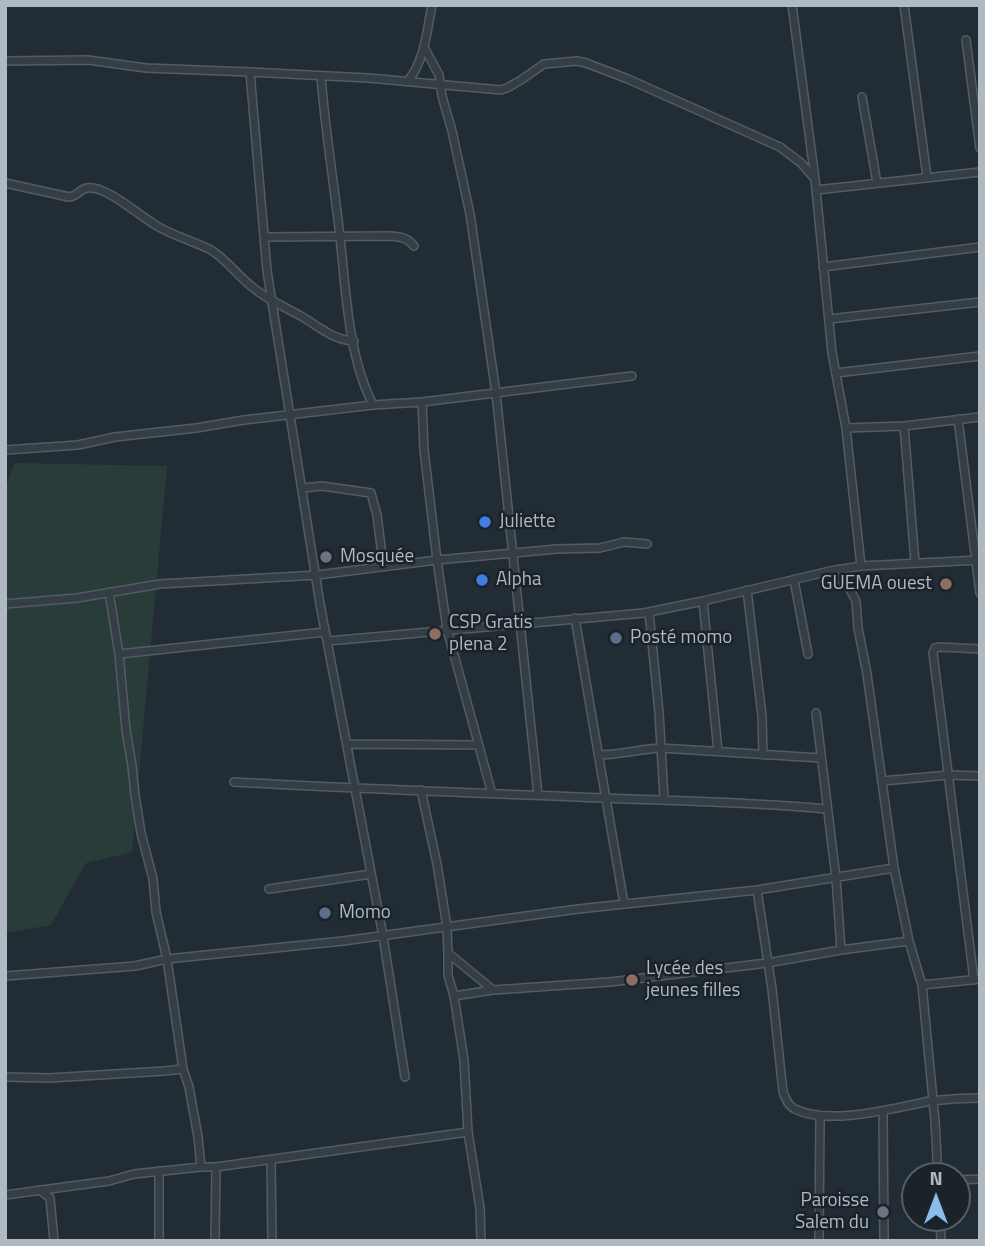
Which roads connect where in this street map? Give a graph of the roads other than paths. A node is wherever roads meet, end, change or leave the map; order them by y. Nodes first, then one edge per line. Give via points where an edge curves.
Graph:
1 (432, 5) edge
2 (792, 5) edge
3 (904, 5) edge
4 (966, 40) dead end
5 (424, 47) junction
6 (5, 61) edge
7 (250, 72) junction
8 (321, 76) junction
9 (408, 80) junction
10 (440, 83) junction
11 (862, 97) dead end
12 (980, 148) edge
13 (980, 172) edge
14 (927, 177) junction
15 (815, 179) junction
16 (5, 183) edge
17 (877, 183) junction
18 (816, 190) junction
19 (264, 237) junction
20 (340, 238) junction
21 (414, 246) dead end
22 (980, 247) edge
23 (822, 267) junction
24 (272, 301) junction
25 (980, 302) edge
26 (829, 319) junction
27 (354, 341) junction
28 (980, 356) edge
29 (836, 373) junction
30 (632, 376) dead end
31 (496, 393) junction
32 (422, 402) junction
33 (373, 405) junction
34 (291, 415) junction
35 (980, 417) edge
36 (958, 419) junction
37 (904, 426) junction
38 (846, 428) junction
39 (5, 450) edge
40 (303, 488) junction
41 (647, 544) dead end
42 (513, 553) junction
43 (437, 560) junction
44 (978, 560) edge
45 (915, 562) junction
46 (383, 563) dead end
47 (861, 566) junction
48 (830, 570) junction
49 (317, 575) junction
50 (794, 580) junction
51 (747, 590) junction
52 (109, 593) junction
53 (980, 593) edge
54 (703, 601) junction
55 (5, 604) edge
56 (649, 612) junction
57 (575, 618) junction
58 (521, 623) junction
59 (447, 629) junction
60 (325, 632) junction
61 (328, 641) junction
62 (980, 649) edge
63 (119, 653) junction
64 (808, 654) dead end
65 (816, 713) dead end
66 (347, 744) junction
67 (478, 745) junction
68 (661, 748) junction
69 (718, 751) junction
70 (598, 755) junction
71 (763, 755) junction
72 (821, 758) junction
73 (949, 775) junction
74 (980, 776) edge
75 (882, 780) junction
76 (234, 782) dead end
77 (356, 789) junction
78 (421, 790) junction
79 (492, 794) junction
80 (538, 795) junction
81 (607, 799) junction
82 (664, 799) junction
83 (827, 809) junction
84 (894, 867) junction
85 (371, 874) junction
86 (836, 878) junction
87 (269, 889) dead end
88 (757, 890) junction
89 (624, 904) junction
90 (447, 927) junction
91 (383, 936) junction
92 (909, 941) junction
93 (841, 950) junction
94 (447, 953) junction
95 (166, 959) junction
96 (767, 963) junction
97 (5, 976) edge
98 (977, 980) edge
99 (922, 985) junction
100 (493, 990) junction
101 (454, 996) junction
102 (183, 1069) junction
103 (5, 1077) edge
104 (405, 1077) dead end
105 (980, 1098) edge
106 (933, 1101) junction
107 (883, 1111) junction
108 (820, 1116) junction
109 (468, 1132) junction
110 (271, 1159) junction
111 (937, 1162) edge
112 (201, 1167) junction
113 (216, 1167) junction
114 (159, 1171) junction
115 (61, 1188) junction
116 (40, 1190) junction
117 (5, 1195) edge
118 (50, 1198) junction
119 (54, 1241) edge
120 (159, 1241) edge
121 (215, 1241) edge
122 (272, 1241) edge
123 (481, 1241) edge
124 (819, 1241) edge
125 (884, 1241) edge

1 - 5 street
2 - 15 street
3 - 14 street
4 - 12 street
5 - 9 street
5 - 10 street
6 - 7 street via 88,60 146,68
7 - 8 street
7 - 19 street
8 - 9 street
8 - 20 street
9 - 10 street
10 - 15 street via 504,89 544,64 586,63 780,147
10 - 31 street via 470,215
11 - 17 street
13 - 14 street
14 - 17 street
15 - 18 street
16 - 24 street via 69,197 89,188 104,193 156,226 222,258
17 - 18 street
18 - 23 street
19 - 20 street
19 - 24 street
20 - 21 street via 404,237
20 - 27 street
22 - 23 street
23 - 26 street
24 - 27 street via 332,335
24 - 34 street
25 - 26 street
26 - 29 street
27 - 33 street
28 - 29 street
29 - 38 street
30 - 31 street
31 - 32 street
31 - 42 street
32 - 33 street
32 - 43 street
33 - 34 street
34 - 39 street via 78,445
34 - 40 street
35 - 36 street
36 - 37 street
36 - 44 street
37 - 38 street
37 - 45 street
38 - 47 street
40 - 46 street via 371,493
40 - 49 street
41 - 42 street via 624,542 600,548
42 - 43 street
42 - 58 street
43 - 49 street
43 - 59 street
44 - 45 street
44 - 53 street
45 - 47 street
47 - 48 street
48 - 50 street
48 - 75 street via 848,586 856,601
49 - 52 street via 160,584
49 - 60 street
50 - 51 street
50 - 64 street
51 - 54 street
51 - 71 street
52 - 55 street
52 - 63 street
54 - 56 street
54 - 69 street
56 - 57 street
56 - 68 street
57 - 58 street
57 - 70 street
58 - 59 street
58 - 80 street
59 - 61 street
59 - 67 street
60 - 61 street
60 - 63 street
61 - 66 street
62 - 73 street via 940,647 933,653
63 - 95 street via 125,730
65 - 72 street
66 - 67 street
66 - 77 street
67 - 79 street
68 - 69 street
68 - 70 street
68 - 82 street
69 - 71 street
70 - 81 street
71 - 72 street
72 - 83 street
73 - 74 street
73 - 75 street
73 - 98 street
75 - 84 street
76 - 77 street
77 - 78 street
77 - 85 street
78 - 79 street
78 - 90 street
79 - 80 street
80 - 81 street
81 - 82 street
81 - 89 street
82 - 83 street
83 - 86 street
84 - 86 street
84 - 92 street
85 - 87 street
85 - 91 street
86 - 88 street
86 - 93 street
88 - 89 street
88 - 96 street
89 - 90 street
90 - 91 street
90 - 94 street
91 - 95 street
91 - 104 street
92 - 93 street
92 - 99 street
93 - 96 street
94 - 100 street
94 - 101 street
95 - 97 street via 135,966
95 - 102 street
96 - 100 street via 610,982
96 - 108 street via 783,1092 793,1109
98 - 99 street
99 - 106 street
100 - 101 street
101 - 109 street
102 - 103 street
102 - 112 street
105 - 106 street
106 - 107 street
106 - 111 street
107 - 108 street
107 - 125 street
108 - 124 street
109 - 110 street
109 - 123 street
110 - 113 street
110 - 122 street
112 - 113 street
112 - 114 street
113 - 121 street
114 - 115 street
114 - 120 street
115 - 116 street
115 - 118 street
116 - 117 street
116 - 118 street
118 - 119 street

